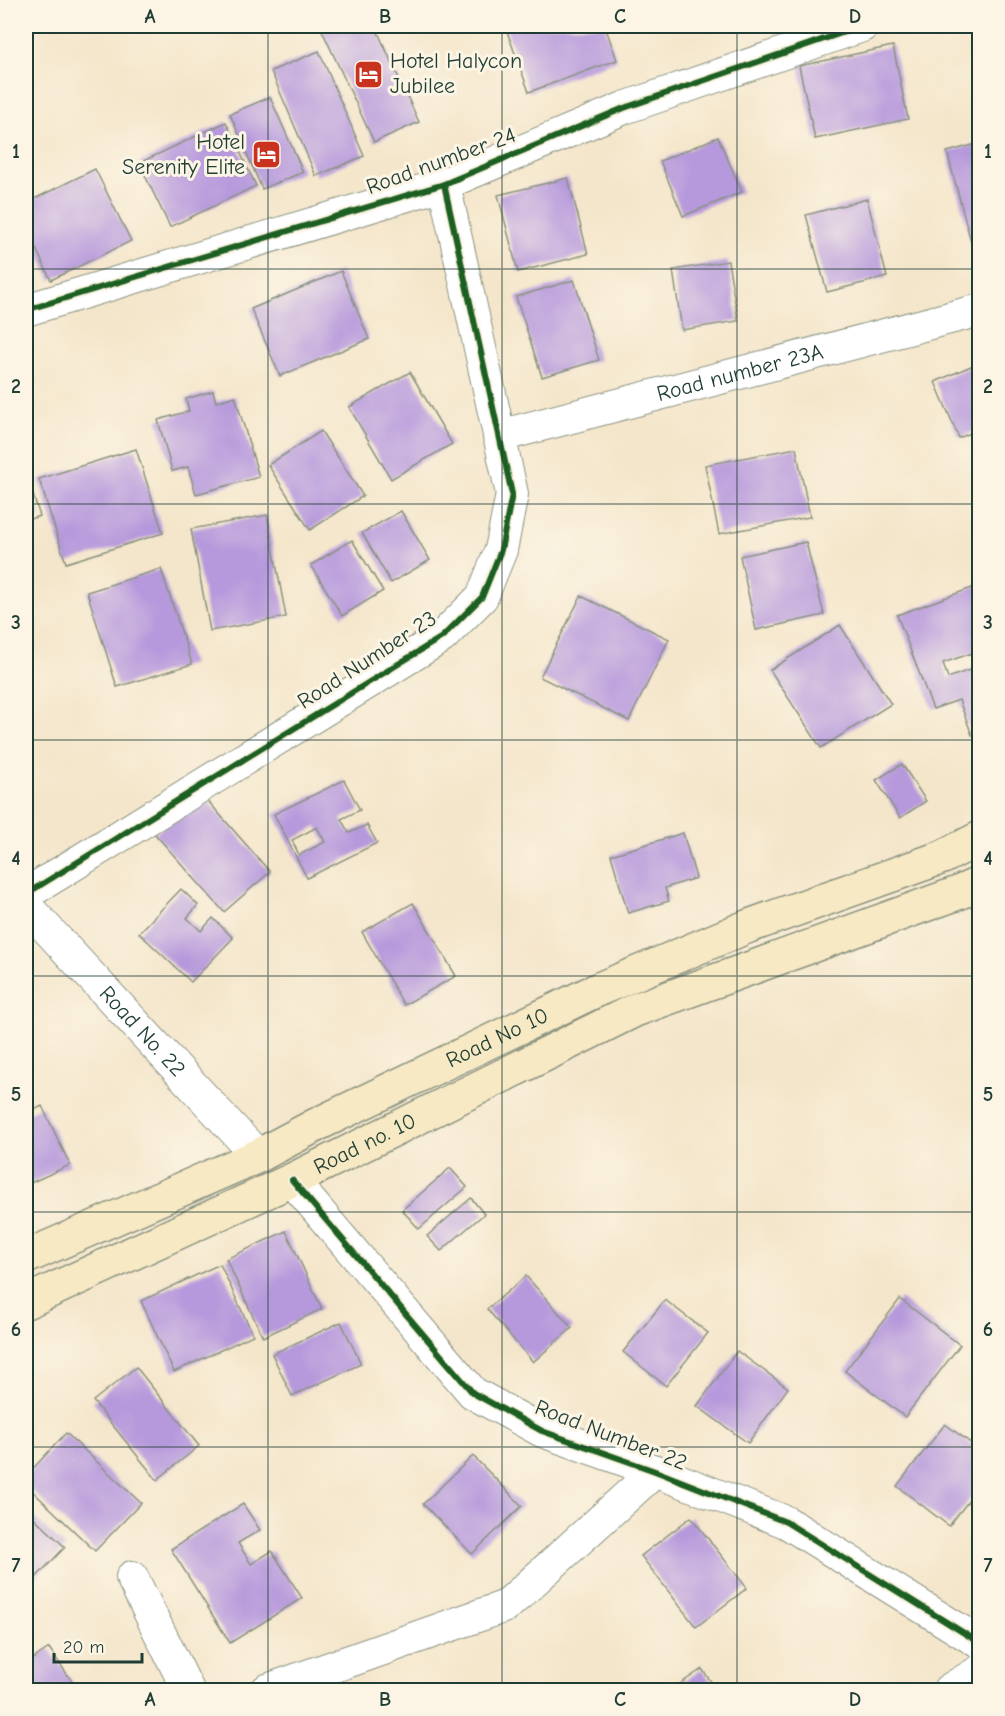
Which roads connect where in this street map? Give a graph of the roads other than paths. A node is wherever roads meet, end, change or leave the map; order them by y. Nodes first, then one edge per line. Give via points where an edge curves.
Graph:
1 (862, 26) edge
2 (444, 184) junction
3 (26, 310) edge
4 (980, 310) edge
5 (499, 436) junction
6 (980, 838) edge
7 (980, 883) edge
8 (26, 894) edge
9 (26, 906) edge
10 (258, 1156) junction
11 (292, 1180) junction
12 (26, 1257) edge
13 (26, 1302) edge
14 (656, 1471) junction
15 (132, 1577) dead end
16 (980, 1643) edge
17 (980, 1671) edge
18 (188, 1690) edge
19 (267, 1690) edge
20 (949, 1690) edge

1 - 2 street, Road number 24 via 624,108
2 - 3 street, Road number 24
2 - 5 street, Road Number 23
4 - 5 street, Road number 23A
5 - 8 street, Road Number 23 via 512,494 501,550 482,597 442,637
6 - 10 main road, Road No 10 via 943,857 749,926 599,988
7 - 11 main road, Road no. 10 via 635,1010
9 - 10 street, Road No. 22
10 - 12 main road, Road No 10
11 - 13 main road, Road no. 10
11 - 14 street, Road Number 22 via 473,1393 542,1431
14 - 16 street, Road Number 22 via 786,1522
14 - 19 street via 506,1606
15 - 18 street
17 - 20 street

